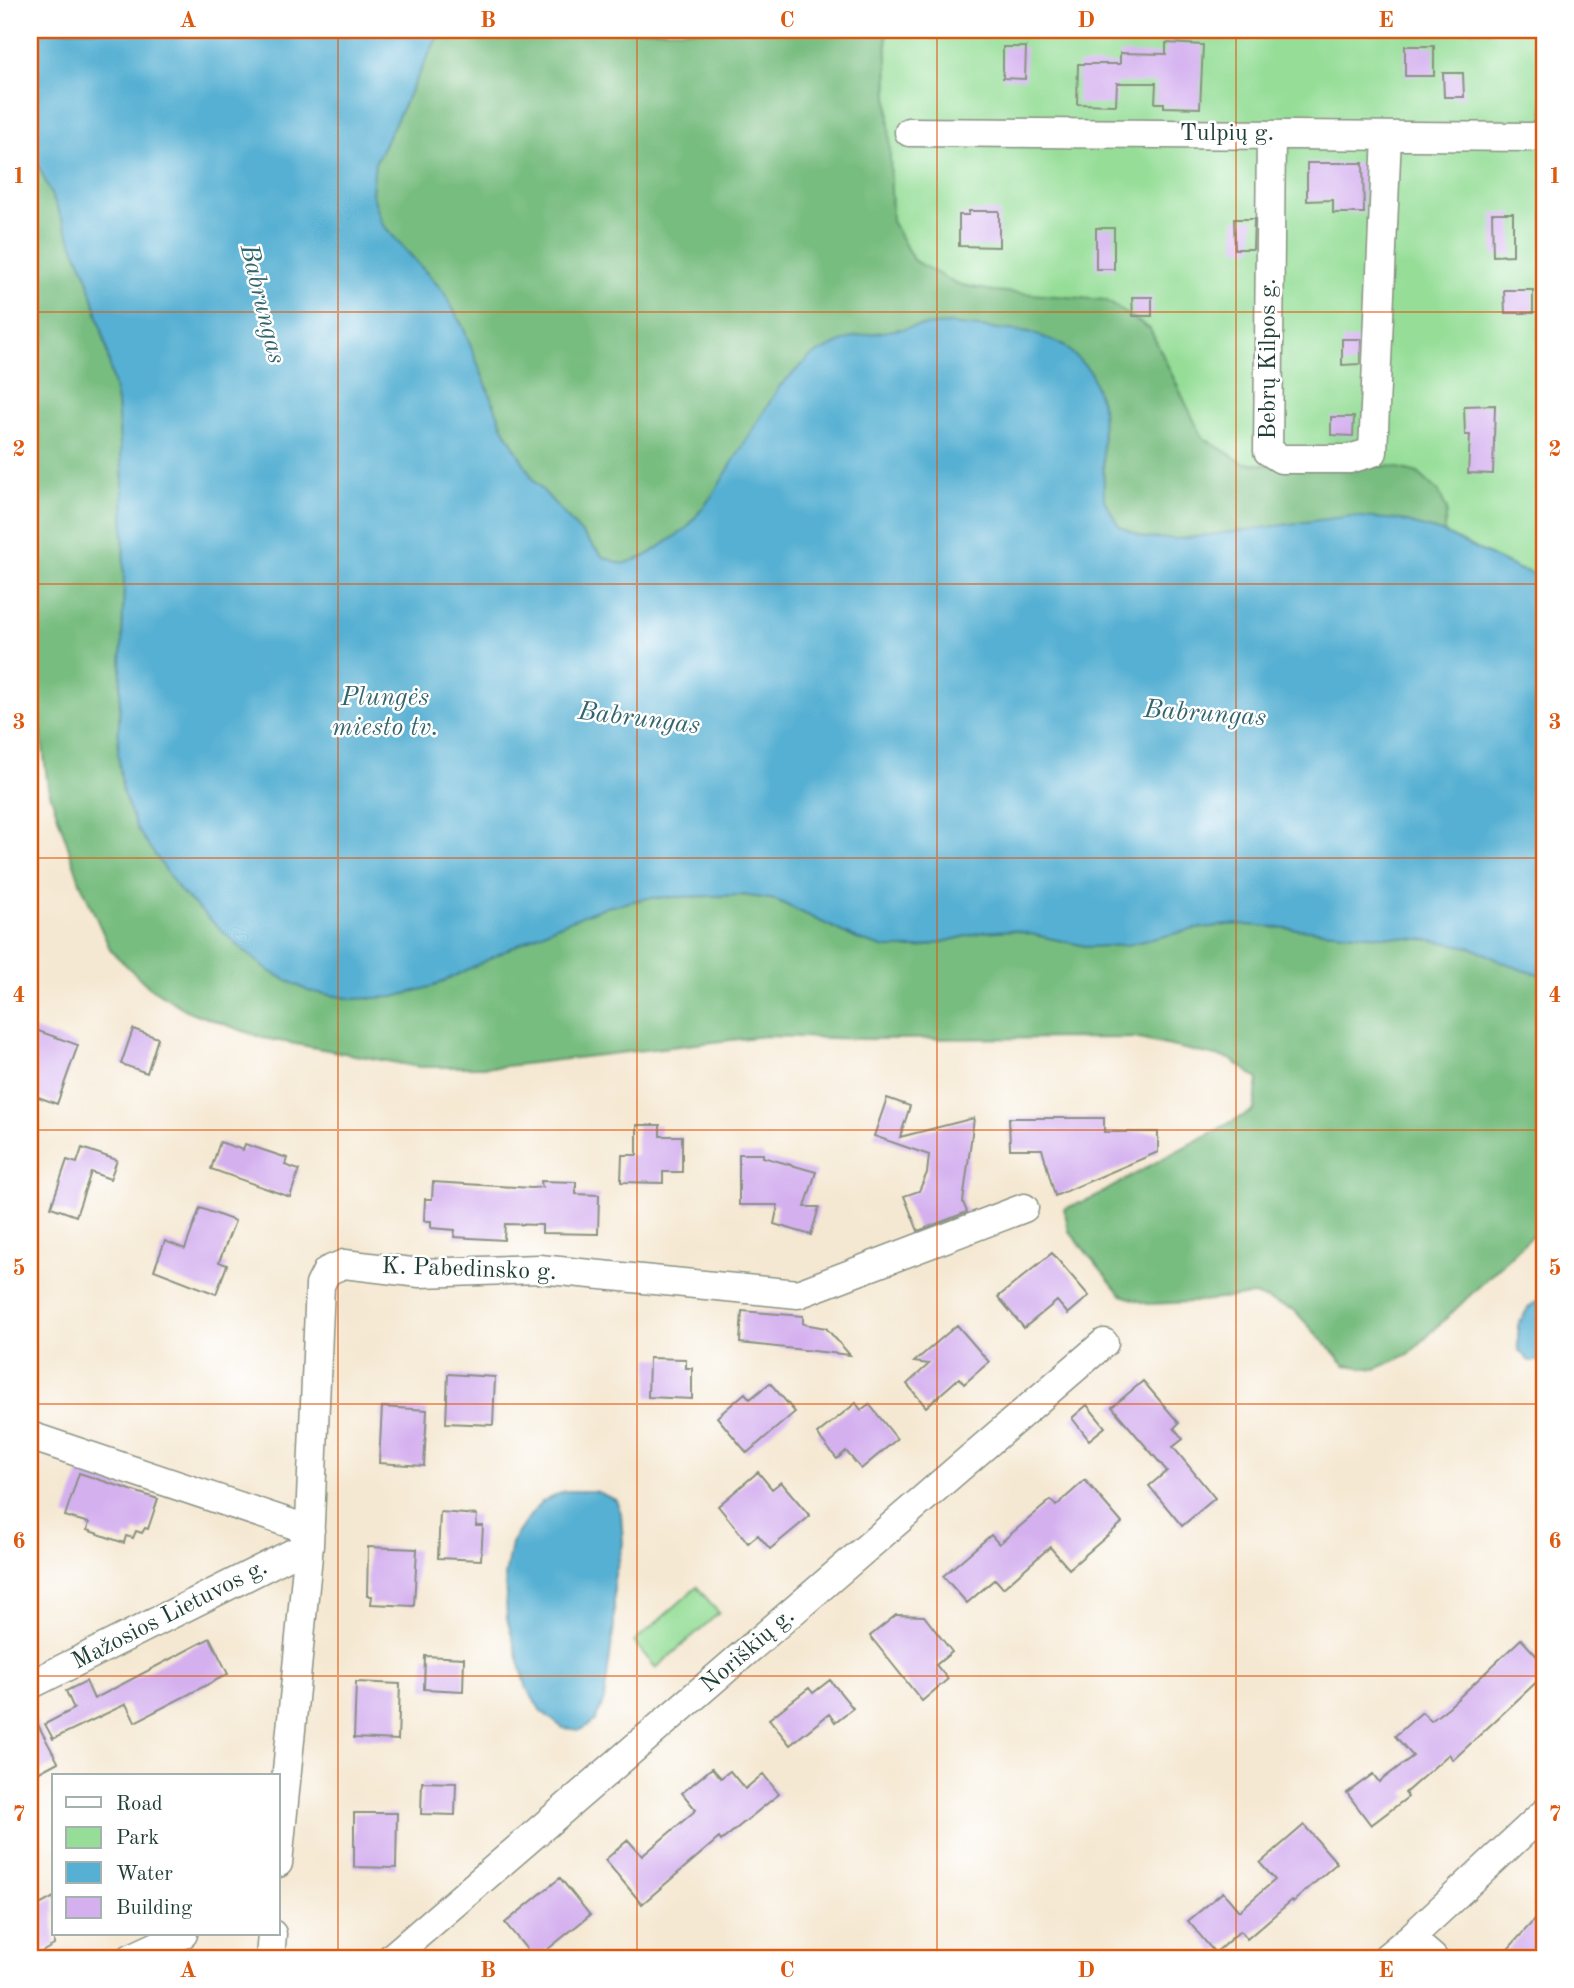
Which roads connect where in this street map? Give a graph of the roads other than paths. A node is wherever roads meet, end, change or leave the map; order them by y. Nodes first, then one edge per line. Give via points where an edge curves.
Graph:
1 (909, 132) dead end
2 (1270, 135) junction
3 (1387, 135) junction
4 (1544, 135) edge
5 (1024, 1208) dead end
6 (1104, 1343) dead end
7 (30, 1436) edge
8 (309, 1537) junction
9 (30, 1685) edge
10 (1544, 1813) edge
11 (280, 1842) edge
12 (179, 1936) edge
13 (272, 1936) edge
14 (1410, 1938) junction
15 (131, 1958) edge
16 (270, 1958) edge
17 (391, 1958) edge
18 (1386, 1958) edge
19 (1433, 1958) edge

1 - 2 street, Tulpių g.
2 - 3 street, Tulpių g.
2 - 3 street, Bebrų Kilpos g. via 1268,452 1281,459 1349,459 1374,452
3 - 4 street, Tulpių g.
5 - 8 street, K. Pabedinsko g. via 797,1294 539,1269 420,1273 344,1264 327,1271 320,1285
6 - 17 street, Noriškių g.
7 - 8 street
8 - 9 street, Mažosios Lietuvos g.
8 - 11 street, K. Pabedinsko g.
10 - 14 street
12 - 15 street
13 - 16 street
14 - 18 street
14 - 19 street

